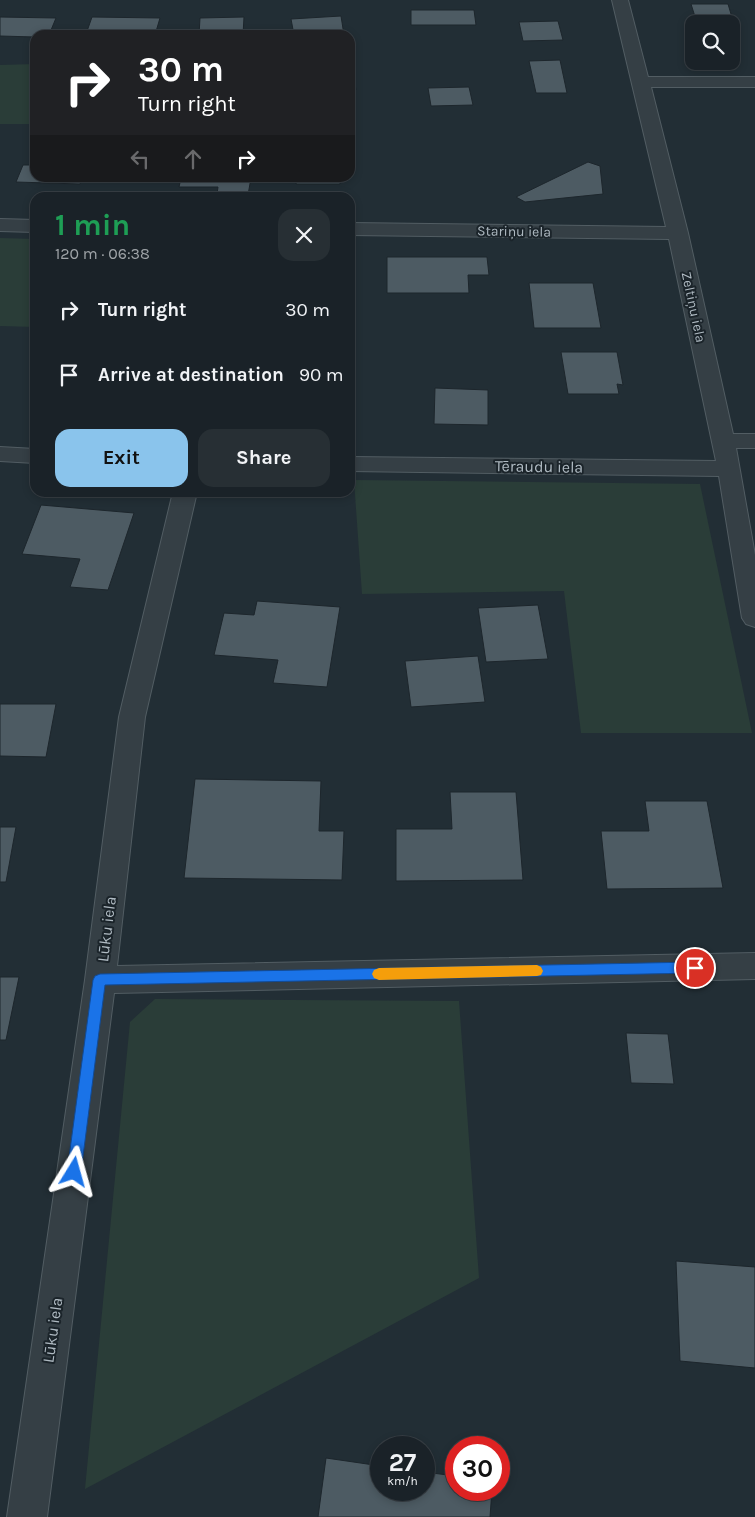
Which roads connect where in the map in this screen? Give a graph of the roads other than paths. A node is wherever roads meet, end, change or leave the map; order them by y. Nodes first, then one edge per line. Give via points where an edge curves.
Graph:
1 (620, 0) edge
2 (641, 82) junction
3 (755, 82) edge
4 (0, 226) edge
5 (30, 226) edge
6 (355, 229) edge
7 (678, 233) junction
8 (724, 441) junction
9 (755, 441) edge
10 (0, 454) edge
11 (30, 456) edge
12 (355, 464) edge
13 (728, 468) junction
14 (184, 497) edge
15 (755, 618) edge
16 (755, 966) edge
17 (100, 980) junction
18 (27, 1517) edge

1 - 2 street, Zeltiņu iela
2 - 3 street
2 - 7 street, Zeltiņu iela
4 - 5 street
6 - 7 street, Stariņu iela
7 - 8 street, Zeltiņu iela
8 - 9 street
8 - 13 street, Zeltiņu iela
10 - 11 street
12 - 13 street, Tēraudu iela
13 - 15 street, Zeltiņu iela
14 - 17 street, Lūku iela via 132,717
16 - 17 street
17 - 18 street, Lūku iela

